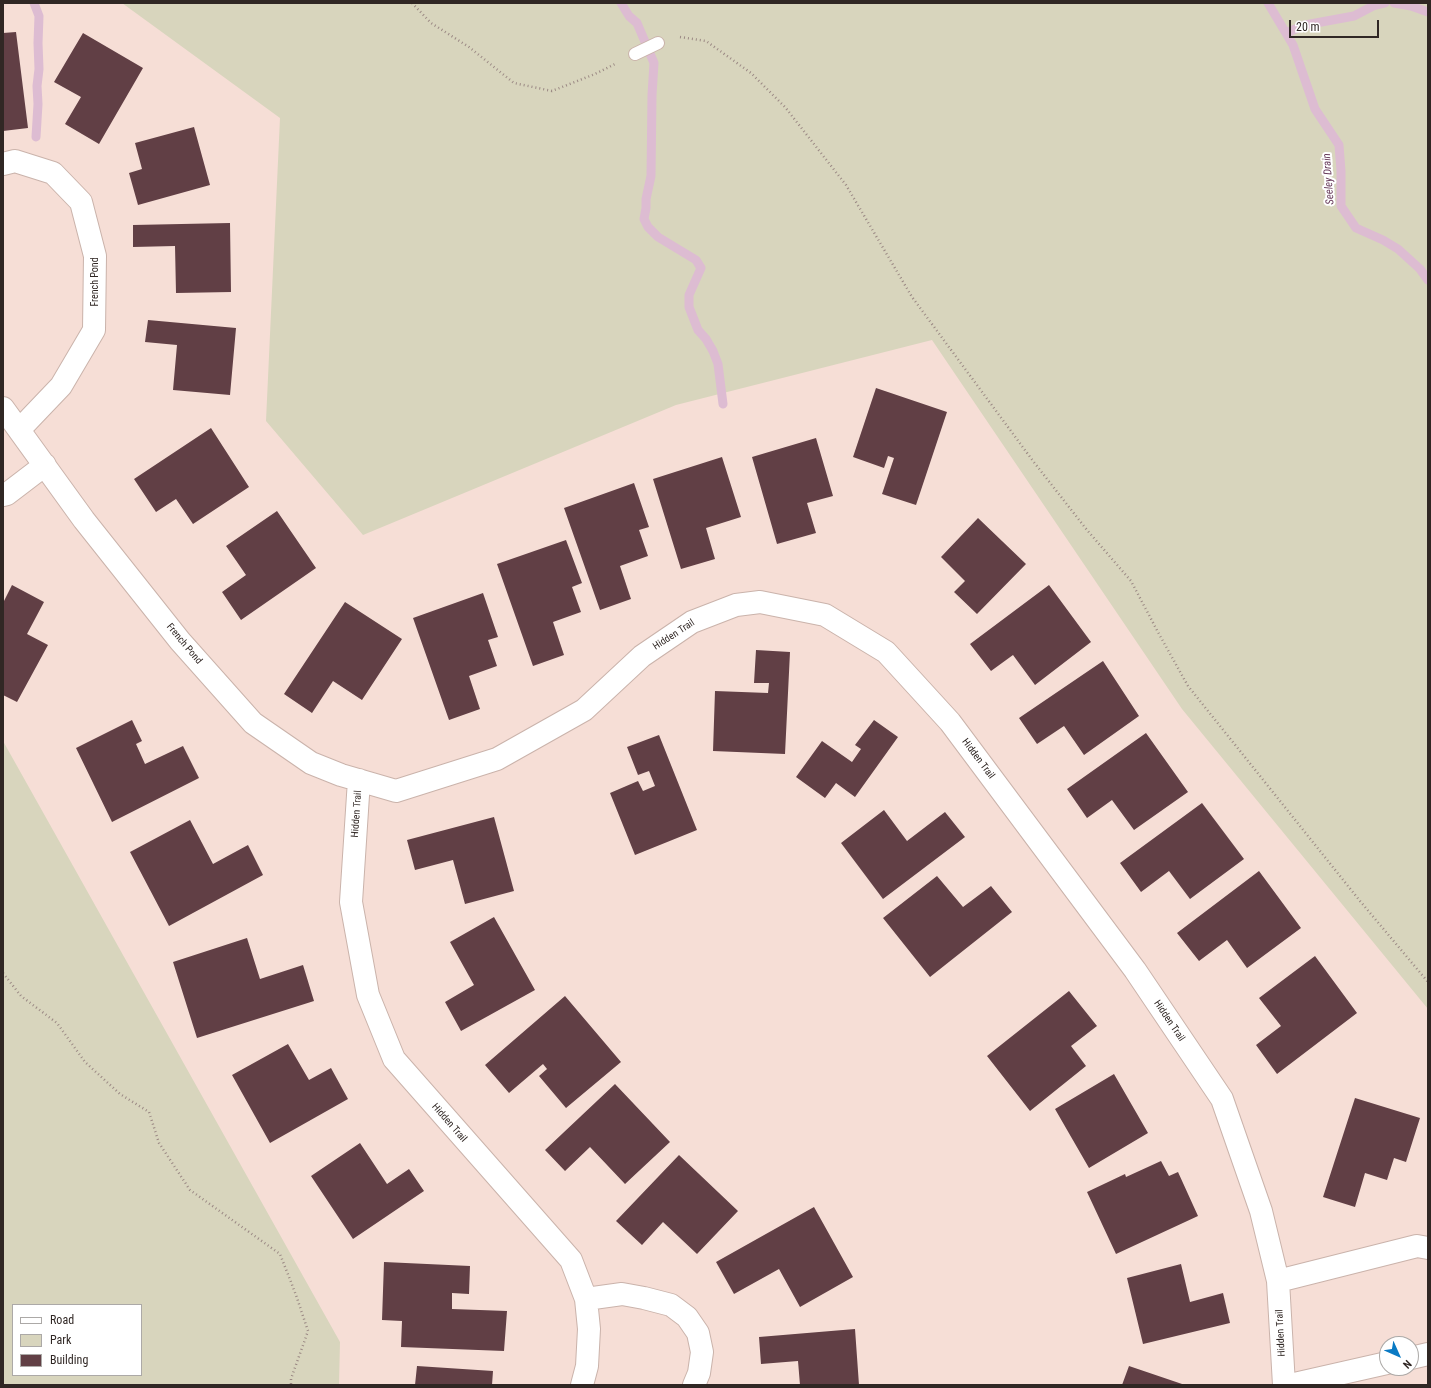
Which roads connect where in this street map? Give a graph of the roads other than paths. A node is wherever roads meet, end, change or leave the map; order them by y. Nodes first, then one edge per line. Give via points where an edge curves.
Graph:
1 (658, 43) road end
2 (635, 54) road end
3 (3, 164) edge
4 (3, 408) edge
5 (19, 430) junction
6 (45, 465) junction
7 (3, 495) edge
8 (359, 780) junction
9 (1428, 1248) edge
10 (1278, 1281) junction
11 (586, 1299) junction
12 (1379, 1365) edge
13 (582, 1385) edge
14 (694, 1385) edge
15 (1284, 1385) edge
16 (1290, 1385) edge

1 - 2 lane
3 - 5 street, French Pond via 16,161 53,173 81,202 95,256 94,330 61,386
4 - 5 street, French Pond
5 - 6 street, French Pond
6 - 7 street
6 - 8 street, French Pond via 84,520 180,641 253,722 311,763
8 - 10 street, Hidden Trail via 396,791 497,759 584,710 642,656 692,622 736,606 760,602 825,615 886,652 950,722 1135,970 1222,1099 1261,1211
8 - 11 street, Hidden Trail via 351,902 368,995 394,1059 571,1260
9 - 10 street via 1417,1246
10 - 15 street, Hidden Trail
11 - 13 street, Hidden Trail via 589,1329 587,1366
11 - 14 street via 622,1294 671,1305 687,1317 698,1333 702,1352 699,1373
12 - 16 street

